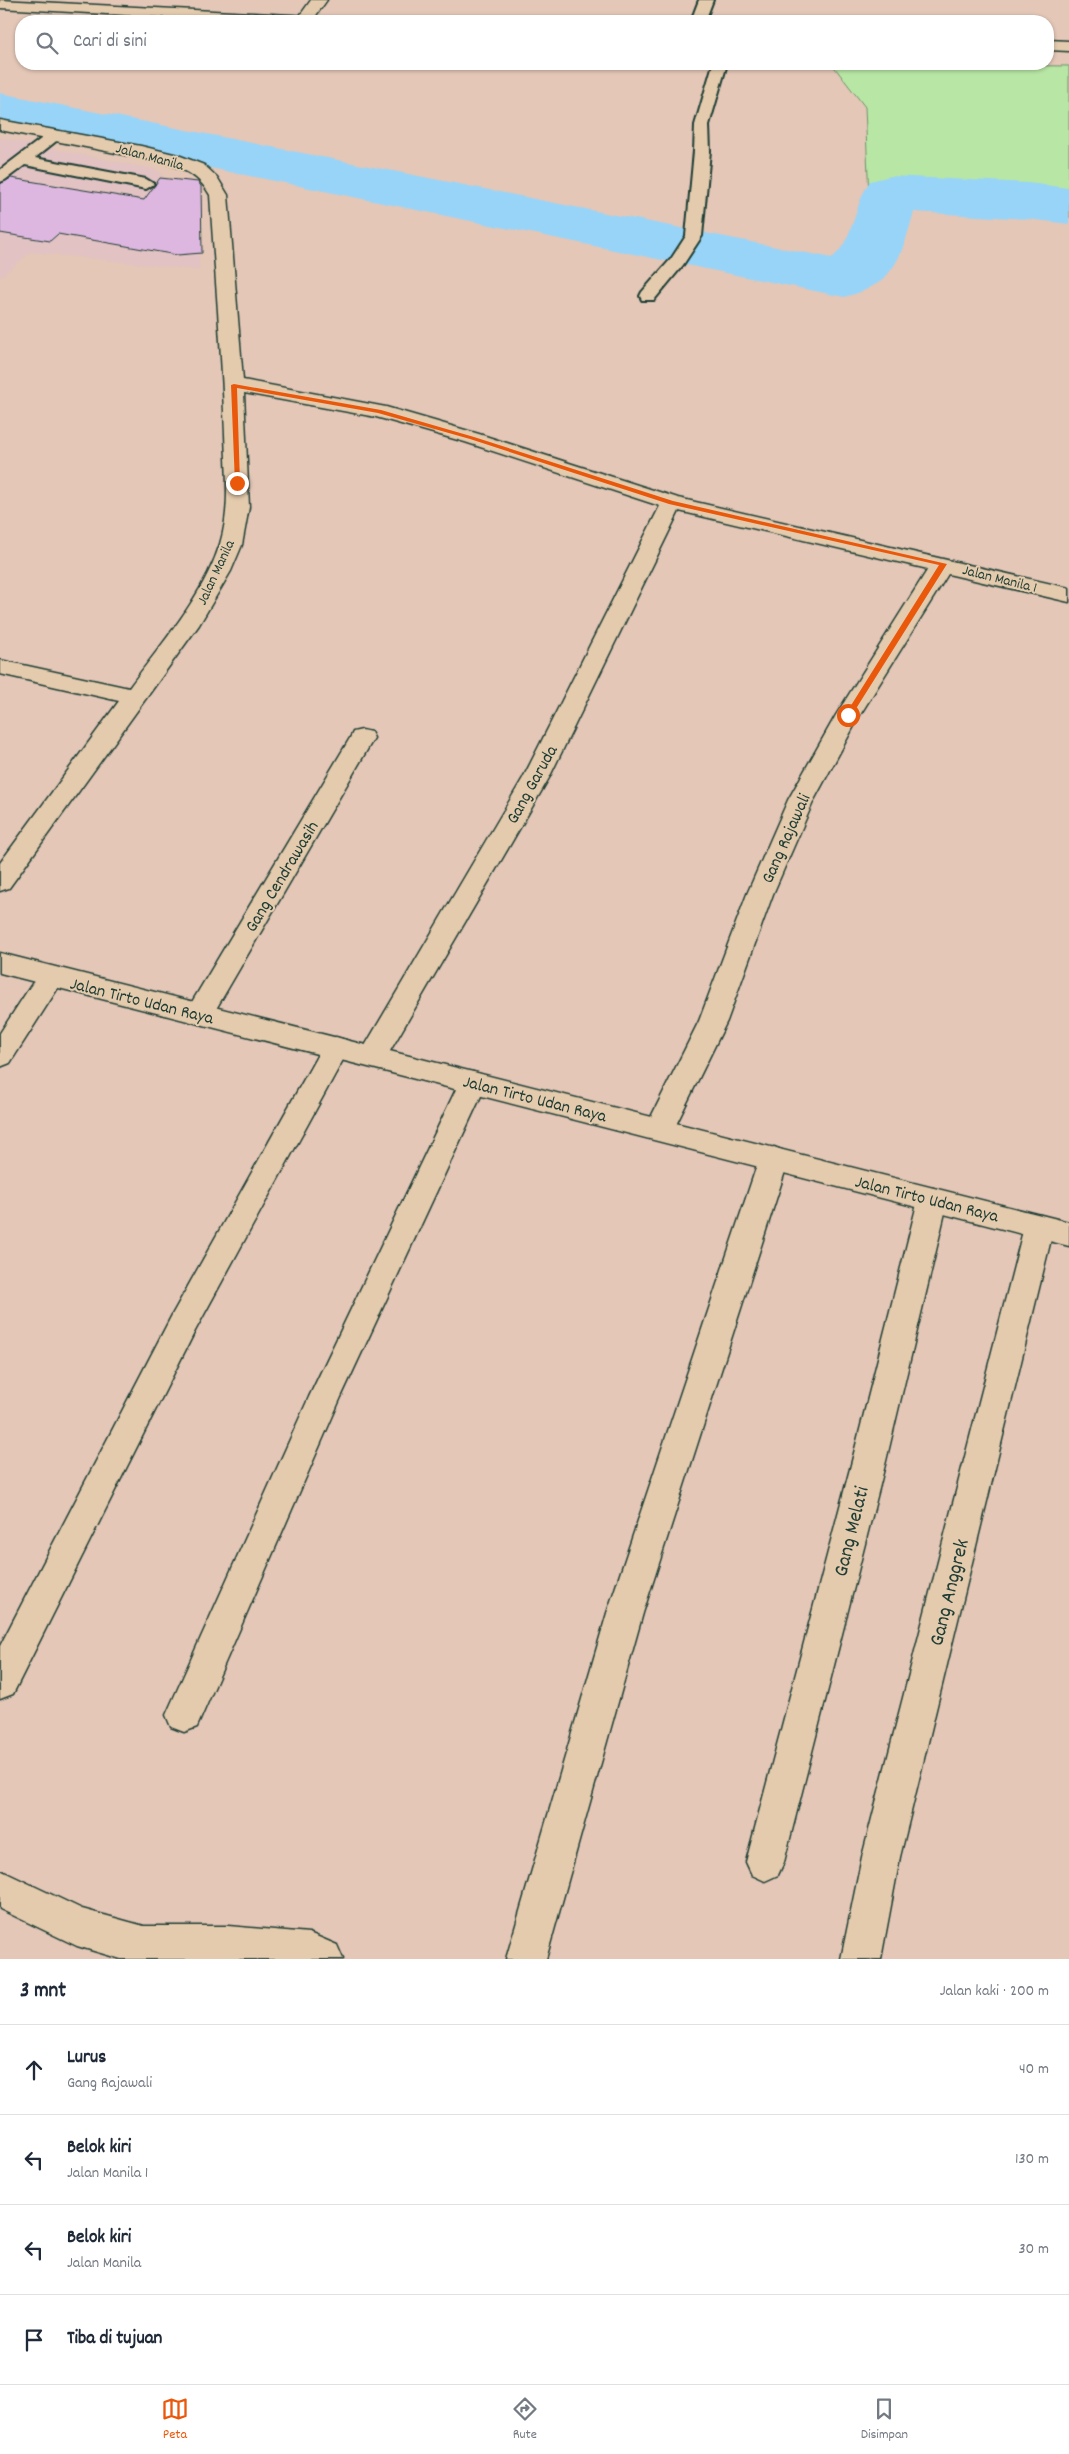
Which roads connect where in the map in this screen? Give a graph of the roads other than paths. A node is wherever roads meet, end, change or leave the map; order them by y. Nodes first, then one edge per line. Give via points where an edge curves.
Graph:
1 (319, 0) edge
2 (706, 0) edge
3 (0, 3) edge
4 (203, 15) edge
5 (308, 15) edge
6 (700, 15) edge
7 (1054, 45) edge
8 (1069, 46) edge
9 (718, 70) edge
10 (0, 125) edge
11 (56, 136) junction
12 (22, 160) junction
13 (0, 177) edge
14 (146, 184) dead end
15 (648, 296) dead end
16 (234, 385) junction
17 (672, 502) junction
18 (943, 564) junction
19 (1069, 594) edge
20 (0, 667) edge
21 (136, 697) junction
22 (362, 738) dead end
23 (0, 882) edge
24 (0, 963) edge
25 (51, 977) junction
26 (199, 1014) junction
27 (336, 1047) junction
28 (0, 1056) edge
29 (373, 1056) junction
30 (474, 1083) junction
31 (660, 1129) junction
32 (774, 1159) junction
33 (933, 1200) junction
34 (1054, 1231) edge
35 (0, 1682) edge
36 (184, 1715) dead end
37 (765, 1862) dead end
38 (0, 1890) edge
39 (324, 1959) edge
40 (526, 1959) edge
41 (861, 1959) edge

1 - 5 street
2 - 6 lane
3 - 4 street
7 - 8 street
9 - 15 lane via 702,125 694,236
10 - 11 street, Jalan Manila
11 - 12 lane
11 - 16 street, Jalan Manila via 172,159 198,169 211,181 219,195
12 - 13 lane
12 - 14 lane
16 - 17 street, Jalan Manila 1 via 410,419
16 - 21 street, Jalan Manila via 237,517 232,539 212,586
17 - 18 street, Jalan Manila 1
17 - 29 street, Gang Garuda via 536,778
18 - 19 street, Jalan Manila 1
18 - 31 street, Gang Rajawali via 848,715 801,800 760,894 712,1021
20 - 21 street
21 - 23 street, Jalan Manila
22 - 26 street, Gang Cendrawasih
24 - 25 street, Jalan Tirto Udan Raya
25 - 26 street, Jalan Tirto Udan Raya
25 - 28 street
26 - 27 street, Jalan Tirto Udan Raya
27 - 29 street, Jalan Tirto Udan Raya
27 - 35 street via 184,1322
29 - 30 street, Jalan Tirto Udan Raya
30 - 31 street, Jalan Tirto Udan Raya
30 - 36 street via 325,1397
31 - 32 street, Jalan Tirto Udan Raya
32 - 33 street, Jalan Tirto Udan Raya
32 - 40 street via 625,1613
33 - 34 street, Jalan Tirto Udan Raya
33 - 37 street, Gang Melati
34 - 41 street, Gang Anggrek via 881,1856
38 - 39 street via 77,1927 144,1946 228,1946 309,1953

